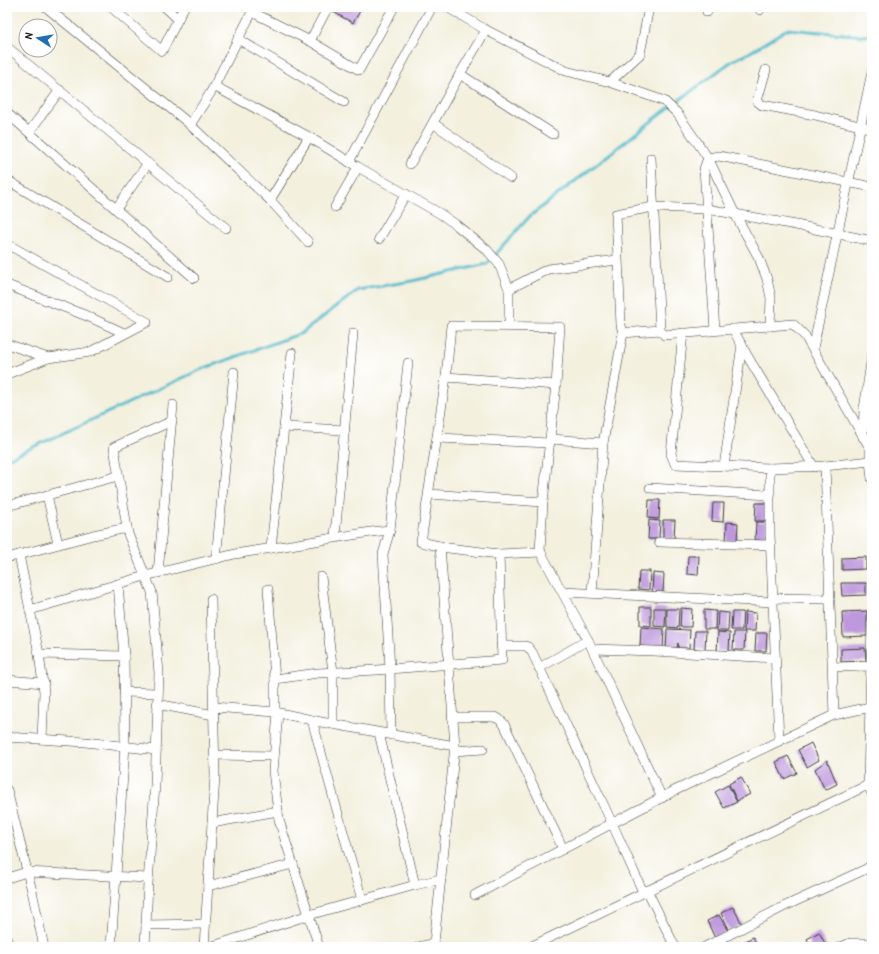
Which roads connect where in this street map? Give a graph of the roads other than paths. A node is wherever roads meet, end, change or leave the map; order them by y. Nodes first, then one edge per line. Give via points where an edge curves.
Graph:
1 (46, 7) edge
2 (111, 7) edge
3 (165, 7) edge
4 (184, 7) edge
5 (328, 7) edge
6 (394, 7) edge
7 (432, 7) edge
8 (447, 7) edge
9 (649, 7) edge
10 (254, 10) edge
11 (178, 19) junction
12 (486, 30) junction
13 (238, 39) junction
14 (310, 41) junction
15 (7, 47) edge
16 (766, 70) dead end
17 (872, 72) edge
18 (460, 74) junction
19 (610, 82) junction
20 (214, 86) junction
21 (60, 90) junction
22 (344, 102) dead end
23 (7, 113) edge
24 (433, 123) junction
25 (190, 125) junction
26 (860, 127) junction
27 (872, 129) edge
28 (29, 132) junction
29 (553, 134) dead end
30 (309, 137) junction
31 (651, 158) dead end
32 (708, 158) junction
33 (349, 162) junction
34 (148, 163) junction
35 (410, 164) dead end
36 (358, 167) junction
37 (511, 178) dead end
38 (7, 180) edge
39 (849, 182) junction
40 (872, 186) edge
41 (406, 194) junction
42 (270, 200) junction
43 (336, 207) dead end
44 (653, 207) junction
45 (116, 208) junction
46 (707, 209) junction
47 (735, 214) junction
48 (226, 228) dead end
49 (836, 234) junction
50 (379, 239) dead end
51 (872, 241) edge
52 (308, 242) dead end
53 (7, 244) edge
54 (617, 260) junction
55 (168, 277) dead end
56 (194, 278) dead end
57 (7, 285) edge
58 (509, 289) junction
59 (509, 326) junction
60 (770, 326) junction
61 (733, 329) junction
62 (660, 330) junction
63 (715, 330) junction
64 (124, 333) junction
65 (353, 333) dead end
66 (623, 333) junction
67 (683, 333) junction
68 (7, 344) edge
69 (742, 345) junction
70 (812, 348) junction
71 (292, 353) dead end
72 (872, 356) edge
73 (48, 358) junction
74 (408, 363) dead end
75 (234, 372) dead end
76 (7, 374) edge
77 (446, 378) junction
78 (556, 385) junction
79 (173, 405) dead end
80 (172, 422) junction
81 (284, 427) junction
82 (345, 430) junction
83 (437, 438) junction
84 (868, 438) edge
85 (551, 441) junction
86 (603, 443) junction
87 (870, 461) junction
88 (724, 466) junction
89 (825, 466) junction
90 (814, 467) junction
91 (770, 468) junction
92 (118, 476) junction
93 (872, 479) edge
94 (650, 488) dead end
95 (47, 494) junction
96 (429, 494) junction
97 (770, 495) junction
98 (543, 502) junction
99 (7, 506) edge
100 (127, 528) junction
101 (390, 530) junction
102 (335, 538) junction
103 (659, 542) dead end
104 (58, 544) junction
105 (770, 545) junction
106 (440, 546) junction
107 (271, 548) junction
108 (541, 552) junction
109 (499, 554) junction
110 (19, 555) junction
111 (7, 558) edge
112 (216, 559) junction
113 (158, 573) junction
114 (145, 576) junction
115 (321, 577) dead end
116 (118, 584) junction
117 (268, 589) dead end
118 (563, 592) junction
119 (592, 593) junction
120 (830, 599) junction
121 (211, 600) dead end
122 (772, 600) junction
123 (30, 610) junction
124 (872, 623) edge
125 (588, 640) junction
126 (501, 646) junction
127 (592, 648) junction
128 (39, 654) junction
129 (124, 656) junction
130 (775, 658) junction
131 (449, 665) junction
132 (833, 666) junction
133 (871, 666) edge
134 (539, 668) junction
135 (390, 669) junction
136 (333, 672) junction
137 (276, 679) junction
138 (7, 680) edge
139 (44, 683) junction
140 (124, 692) junction
141 (158, 693) junction
142 (157, 704) junction
143 (870, 707) junction
144 (214, 711) junction
145 (277, 712) junction
146 (834, 715) junction
147 (452, 717) junction
148 (312, 720) junction
149 (333, 724) junction
150 (379, 733) junction
151 (391, 735) junction
152 (7, 737) edge
153 (42, 739) junction
154 (778, 741) junction
155 (125, 746) junction
156 (454, 749) junction
157 (483, 749) dead end
158 (156, 750) junction
159 (215, 755) junction
160 (274, 756) junction
161 (870, 784) edge
162 (7, 790) edge
163 (872, 794) edge
164 (662, 798) junction
165 (278, 812) junction
166 (612, 823) junction
167 (212, 824) junction
168 (563, 849) junction
169 (293, 864) junction
170 (872, 865) edge
171 (27, 872) junction
172 (116, 877) junction
173 (7, 878) edge
174 (148, 878) junction
175 (441, 879) junction
176 (415, 885) junction
177 (208, 886) junction
178 (645, 891) junction
179 (475, 895) dead end
180 (362, 900) junction
181 (309, 915) junction
182 (205, 924) junction
183 (146, 925) junction
184 (7, 940) edge
185 (872, 943) edge
186 (9, 947) edge
187 (44, 947) edge
188 (111, 947) edge
189 (145, 947) edge
190 (204, 947) edge
191 (210, 947) edge
192 (319, 947) edge
193 (418, 947) edge
194 (530, 947) edge
195 (675, 947) edge
196 (705, 947) edge
197 (840, 947) edge

1 - 25 street
2 - 11 street via 162,52
3 - 11 street
4 - 11 street
5 - 14 street
6 - 14 street via 359,70
7 - 33 street
8 - 12 street
9 - 19 street via 640,54
10 - 13 street
10 - 14 street
12 - 18 street
12 - 19 street via 566,71
13 - 20 street
13 - 22 street
15 - 21 street
16 - 26 street via 757,101 762,105
17 - 26 street
18 - 24 street
18 - 29 street
19 - 32 street via 664,101 677,113
20 - 25 street
20 - 30 street
21 - 28 street
21 - 34 street
23 - 28 street
24 - 35 street
24 - 37 street
25 - 42 street
26 - 27 street
26 - 39 street
28 - 45 street
30 - 33 street
30 - 42 street
31 - 44 street
32 - 39 street via 719,156
32 - 46 street via 704,169
32 - 47 street
33 - 36 street
34 - 45 street
34 - 48 street
36 - 41 street
36 - 43 street
38 - 55 street
39 - 40 street
39 - 49 street
41 - 50 street
41 - 58 street via 455,224 487,250 499,264
42 - 52 street
44 - 46 street
44 - 54 street via 616,214
44 - 62 street
45 - 56 street
46 - 47 street
46 - 63 street
47 - 49 street
47 - 60 street via 759,258 767,279 771,298
49 - 51 street
49 - 70 street
53 - 64 street via 147,322
54 - 58 street via 548,269
54 - 66 street
57 - 64 street
58 - 59 street
59 - 77 street via 451,326
59 - 78 street via 560,327
60 - 61 street
60 - 70 street via 793,324
61 - 63 street
61 - 69 street
62 - 66 street
62 - 67 street via 664,334
63 - 67 street
64 - 73 street via 90,352
65 - 82 street
66 - 86 street
67 - 88 street via 671,454 675,464
68 - 73 street
69 - 88 street
69 - 90 street
70 - 84 street
71 - 81 street
72 - 84 street via 864,409
73 - 76 street
74 - 101 street
75 - 112 street
77 - 78 street
77 - 83 street
78 - 85 street
79 - 80 street
80 - 92 street via 114,447
80 - 113 street
81 - 82 street
81 - 107 street
82 - 102 street
83 - 85 street
83 - 96 street
84 - 87 street
85 - 86 street
85 - 98 street
86 - 119 street
87 - 89 street
87 - 93 street
88 - 91 street
89 - 90 street
89 - 120 street
90 - 91 street
91 - 97 street
92 - 95 street
92 - 100 street
94 - 97 street
95 - 99 street
95 - 104 street
96 - 98 street
96 - 106 street via 421,542
97 - 105 street
98 - 108 street
100 - 104 street
100 - 114 street
101 - 102 street
101 - 135 street via 383,554
102 - 107 street
103 - 105 street
104 - 110 street
105 - 122 street
106 - 109 street
106 - 131 street
107 - 112 street
108 - 109 street
108 - 118 street
109 - 126 street
110 - 111 street
110 - 123 street
112 - 113 street
113 - 114 street
114 - 116 street
114 - 141 street via 152,592 159,673
115 - 136 street
116 - 123 street
116 - 129 street
117 - 137 street
118 - 119 street
118 - 125 street
119 - 122 street
120 - 122 street
120 - 132 street
121 - 144 street
122 - 130 street
123 - 128 street
124 - 133 street
125 - 127 street
125 - 134 street
126 - 131 street via 502,660
126 - 134 street via 528,647
127 - 130 street
127 - 164 street
128 - 129 street
128 - 139 street
129 - 140 street
130 - 154 street
131 - 135 street
131 - 147 street
132 - 133 street
132 - 146 street
133 - 143 street
134 - 166 street
135 - 136 street
135 - 151 street
136 - 137 street
136 - 149 street
137 - 145 street
138 - 139 street
139 - 153 street
140 - 141 street
140 - 155 street
141 - 142 street
142 - 144 street
142 - 158 street
143 - 146 street
143 - 161 street
144 - 145 street
144 - 159 street
145 - 148 street
145 - 160 street
146 - 154 street
147 - 156 street
147 - 168 street via 494,717 504,724
148 - 149 street
148 - 180 street
149 - 150 street
150 - 151 street
150 - 176 street
151 - 156 street
152 - 153 street
153 - 155 street
154 - 164 street
155 - 158 street
155 - 172 street
156 - 157 street
156 - 175 street
158 - 174 street
159 - 160 street
159 - 167 street
160 - 165 street via 272,771
161 - 163 street
161 - 178 street
162 - 171 street
164 - 166 street
165 - 167 street
165 - 169 street
166 - 168 street
166 - 178 street
167 - 177 street
168 - 179 street
169 - 177 street
169 - 181 street
170 - 196 street
171 - 172 street
171 - 173 street
171 - 187 street
172 - 174 street
172 - 188 street
174 - 183 street
175 - 176 street
175 - 193 street via 434,943
176 - 180 street
177 - 182 street
178 - 194 street
178 - 195 street
180 - 181 street
181 - 191 street
181 - 192 street
182 - 183 street
182 - 190 street
183 - 189 street
184 - 186 street
185 - 197 street via 850,943

